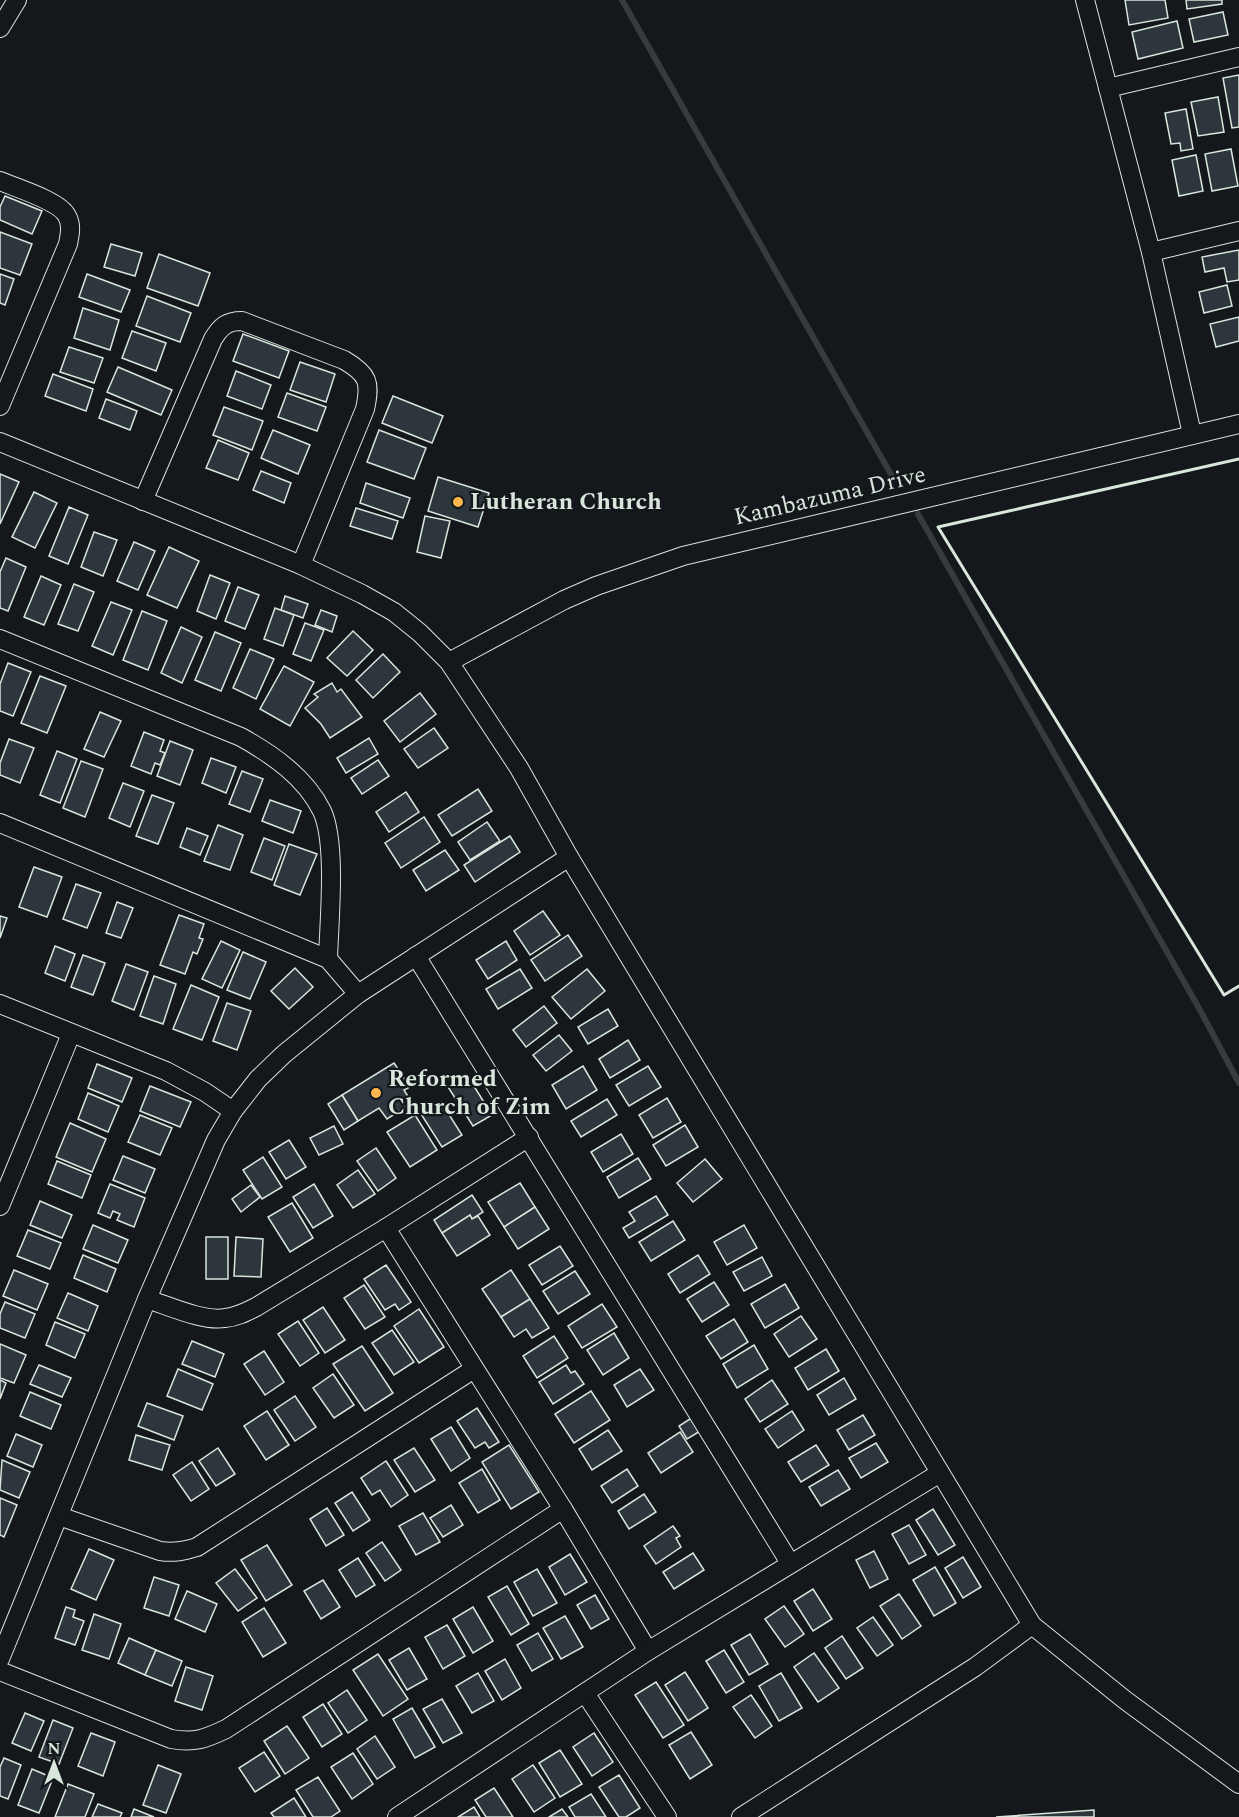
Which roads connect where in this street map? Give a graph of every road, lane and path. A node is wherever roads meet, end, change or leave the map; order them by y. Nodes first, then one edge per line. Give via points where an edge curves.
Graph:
1 (17, 0) edge
2 (1085, 0) edge
3 (0, 28) edge
4 (1239, 57) edge
5 (1108, 88) junction
6 (0, 181) edge
7 (1239, 231) edge
8 (1151, 252) junction
9 (0, 406) edge
10 (1239, 424) edge
11 (1192, 434) junction
12 (0, 442) edge
13 (143, 501) junction
14 (302, 565) junction
15 (0, 639) edge
16 (449, 662) junction
17 (0, 823) edge
18 (569, 857) junction
19 (416, 956) junction
20 (328, 959) junction
21 (358, 994) junction
22 (0, 1004) edge
23 (71, 1034) junction
24 (233, 1111) junction
25 (530, 1137) junction
26 (0, 1206) edge
27 (386, 1228) junction
28 (147, 1299) junction
29 (474, 1369) junction
30 (940, 1473) junction
31 (563, 1509) junction
32 (59, 1515) junction
33 (790, 1563) junction
34 (1032, 1625) junction
35 (648, 1651) junction
36 (0, 1659) edge
37 (0, 1671) edge
38 (585, 1693) junction
39 (1239, 1784) edge
40 (397, 1817) edge
41 (667, 1817) edge
42 (741, 1817) edge

1 - 3 street
2 - 5 street
4 - 5 street
5 - 8 street
6 - 9 street via 56,205 67,214 71,228 68,244
7 - 8 street
8 - 11 street
10 - 11 street, Kambazuma Drive
11 - 16 street, Kambazuma Drive via 683,556 564,600
12 - 13 street
13 - 14 street
13 - 14 street via 213,339 230,321 242,321 344,360 366,378 369,391
14 - 16 street via 394,612
15 - 20 street via 241,737 288,769 323,813 328,836
16 - 18 street via 519,768
17 - 20 street
18 - 19 street
18 - 30 street
19 - 21 street
19 - 25 street
20 - 21 street
21 - 24 street via 284,1054
22 - 23 street
23 - 24 street via 166,1071
23 - 26 street
24 - 28 street via 216,1140
25 - 27 street
25 - 33 street
27 - 28 street via 238,1316 205,1317
27 - 29 street
28 - 32 street
29 - 31 street
29 - 32 street via 185,1551 160,1551
30 - 33 street
30 - 34 street
31 - 35 street
31 - 37 street via 226,1729 206,1738 190,1742 171,1739
32 - 36 street
33 - 35 street
34 - 39 street
34 - 42 street via 975,1667
35 - 38 street
38 - 40 street
38 - 41 street

